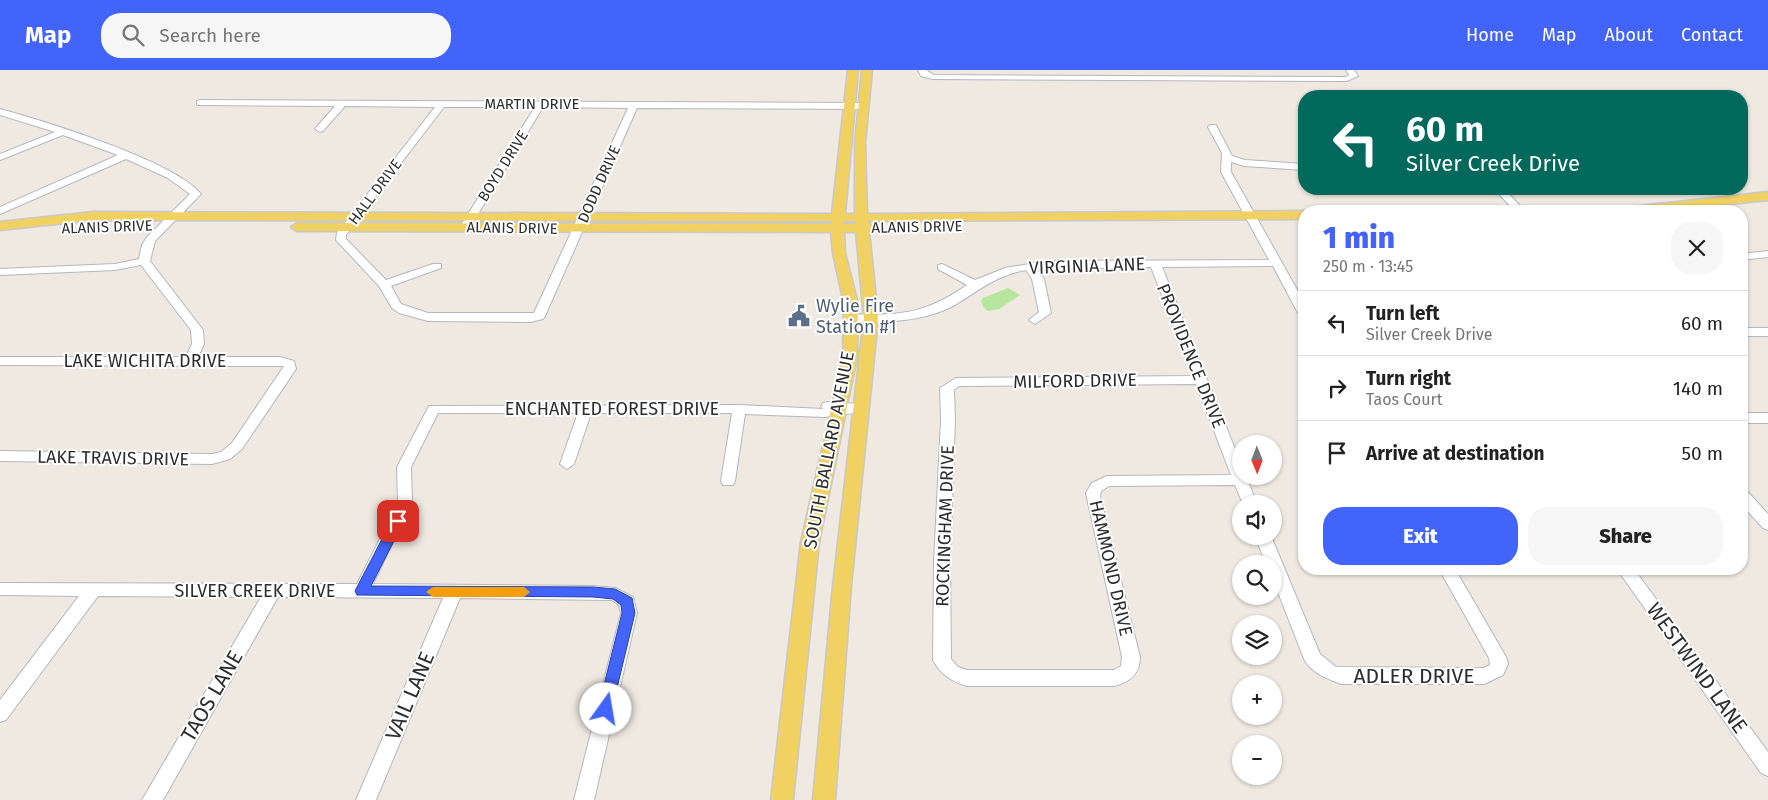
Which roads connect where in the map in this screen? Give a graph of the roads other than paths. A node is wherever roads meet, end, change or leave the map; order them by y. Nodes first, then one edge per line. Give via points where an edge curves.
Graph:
1 (854, 70) edge
2 (867, 70) edge
3 (924, 73) edge
4 (1126, 74) edge
5 (1351, 74) edge
6 (200, 103) dead end
7 (343, 103) junction
8 (442, 103) junction
9 (541, 104) junction
10 (634, 105) junction
11 (850, 106) junction
12 (865, 106) junction
13 (0, 112) edge
14 (1213, 127) dead end
15 (320, 129) dead end
16 (62, 132) junction
17 (126, 155) junction
18 (0, 157) edge
19 (1228, 158) junction
20 (1298, 167) edge
21 (1505, 195) edge
22 (1768, 196) edge
23 (1514, 205) edge
24 (1686, 205) edge
25 (0, 211) edge
26 (357, 215) junction
27 (472, 215) junction
28 (1298, 215) edge
29 (1248, 216) junction
30 (1024, 217) joint
31 (169, 220) junction
32 (582, 222) junction
33 (860, 222) junction
34 (838, 223) junction
35 (0, 226) edge
36 (347, 227) junction
37 (465, 227) junction
38 (0, 236) edge
39 (1768, 254) edge
40 (1748, 256) edge
41 (144, 261) junction
42 (1275, 263) junction
43 (1155, 264) junction
44 (437, 266) dead end
45 (1028, 266) junction
46 (942, 267) dead end
47 (0, 272) edge
48 (384, 284) junction
49 (974, 285) junction
50 (1298, 303) edge
51 (538, 316) joint
52 (850, 318) junction
53 (871, 318) junction
54 (1034, 320) dead end
55 (1748, 332) edge
56 (1768, 332) edge
57 (0, 361) edge
58 (190, 362) junction
59 (1201, 380) junction
60 (949, 385) joint
61 (837, 408) junction
62 (862, 408) junction
63 (586, 409) junction
64 (739, 409) junction
65 (1748, 418) edge
66 (1768, 418) edge
67 (0, 456) edge
68 (225, 456) joint
69 (1232, 458) edge
70 (567, 464) dead end
71 (1232, 480) edge
72 (728, 481) dead end
73 (1748, 502) edge
74 (1768, 524) edge
75 (1267, 545) edge
76 (1450, 575) edge
77 (1629, 575) edge
78 (0, 589) edge
79 (93, 590) junction
80 (362, 591) junction
81 (272, 592) junction
82 (454, 592) junction
83 (1126, 673) joint
84 (0, 714) edge
85 (1768, 767) edge
86 (152, 800) edge
87 (366, 800) edge
88 (584, 800) edge
89 (782, 800) edge
90 (824, 800) edge

1 - 11 main road, SOUTH BALLARD AVENUE
2 - 12 main road, SOUTH BALLARD AVENUE
3 - 4 street
4 - 5 street
6 - 7 street, MARTIN DRIVE
7 - 8 street, MARTIN DRIVE
7 - 15 street
8 - 9 street, MARTIN DRIVE
8 - 26 street, HALL DRIVE
9 - 10 street, MARTIN DRIVE
9 - 27 street, BOYD DRIVE
10 - 11 street, MARTIN DRIVE
10 - 32 street, DODD DRIVE
11 - 12 street, MARTIN DRIVE
11 - 34 main road, SOUTH BALLARD AVENUE
12 - 33 main road, SOUTH BALLARD AVENUE via 860,142
13 - 16 street
14 - 19 street
16 - 17 street
16 - 18 street
17 - 25 street
17 - 31 street via 175,176 196,194
19 - 20 street via 1244,163
19 - 29 street via 1226,172
21 - 23 street
22 - 24 main road
26 - 27 main road, ALANIS DRIVE
26 - 31 main road, ALANIS DRIVE
26 - 36 street, HALL DRIVE
27 - 32 main road, ALANIS DRIVE
27 - 37 street, BOYD DRIVE
28 - 29 main road, ALANIS DRIVE
29 - 30 main road, ALANIS DRIVE
29 - 42 street
30 - 33 main road, ALANIS DRIVE via 952,227
31 - 35 main road, ALANIS DRIVE via 93,216
31 - 36 main road, ALANIS DRIVE
31 - 38 main road, ALANIS DRIVE
31 - 41 street via 147,245
32 - 34 main road, ALANIS DRIVE
32 - 37 main road, ALANIS DRIVE
32 - 51 street, DODD DRIVE
33 - 34 main road, ALANIS DRIVE
33 - 53 main road, SOUTH BALLARD AVENUE
34 - 52 main road, SOUTH BALLARD AVENUE via 839,253 851,304
36 - 37 main road, ALANIS DRIVE
36 - 48 street, HALL DRIVE via 341,240
39 - 40 street
41 - 47 street via 115,267
41 - 58 street via 197,330 198,344
42 - 43 street, VIRGINIA LANE
42 - 50 street
43 - 45 street, VIRGINIA LANE
43 - 59 street, PROVIDENCE DRIVE
44 - 48 street
45 - 49 street, VIRGINIA LANE
45 - 54 street via 1038,279 1045,313
46 - 49 street
48 - 51 street, HALL DRIVE via 396,306 428,317
49 - 53 street, VIRGINIA LANE via 946,305 927,312 904,317
52 - 53 street, VIRGINIA LANE
52 - 61 main road, SOUTH BALLARD AVENUE via 850,357
53 - 62 main road, SOUTH BALLARD AVENUE
55 - 56 street
57 - 58 street, LAKE WICHITA DRIVE
58 - 68 street, LAKE WICHITA DRIVE via 280,361 290,364 289,373 233,451
59 - 60 street, MILFORD DRIVE via 956,382
59 - 69 street, PROVIDENCE DRIVE
60 - 83 street, ROCKINGHAM DRIVE via 946,390 942,660 951,672 967,678 1114,678
61 - 62 street, ENCHANTED FOREST DRIVE
61 - 64 street, ENCHANTED FOREST DRIVE via 803,413
61 - 89 main road, SOUTH BALLARD AVENUE via 810,542
62 - 90 main road, SOUTH BALLARD AVENUE via 842,586
63 - 64 street, ENCHANTED FOREST DRIVE
63 - 70 street
63 - 80 street, ENCHANTED FOREST DRIVE via 434,409 404,467 405,503
64 - 72 street
65 - 66 street
67 - 68 street, LAKE TRAVIS DRIVE via 212,459
71 - 83 street, HAMMOND DRIVE via 1107,481 1096,486 1093,496 1131,658 1130,669
73 - 74 street
75 - 76 street, ADLER DRIVE via 1313,659 1341,676 1484,676 1496,670 1499,664 1497,657
77 - 85 street, WESTWIND LANE
78 - 79 street, SILVER CREEK DRIVE
79 - 81 street, SILVER CREEK DRIVE
79 - 84 street
80 - 81 street, SILVER CREEK DRIVE
80 - 82 street, SILVER CREEK DRIVE
81 - 86 street, TAOS LANE
82 - 87 street, VAIL LANE
82 - 88 street, SILVER CREEK DRIVE via 593,592 615,594 627,602 629,613

